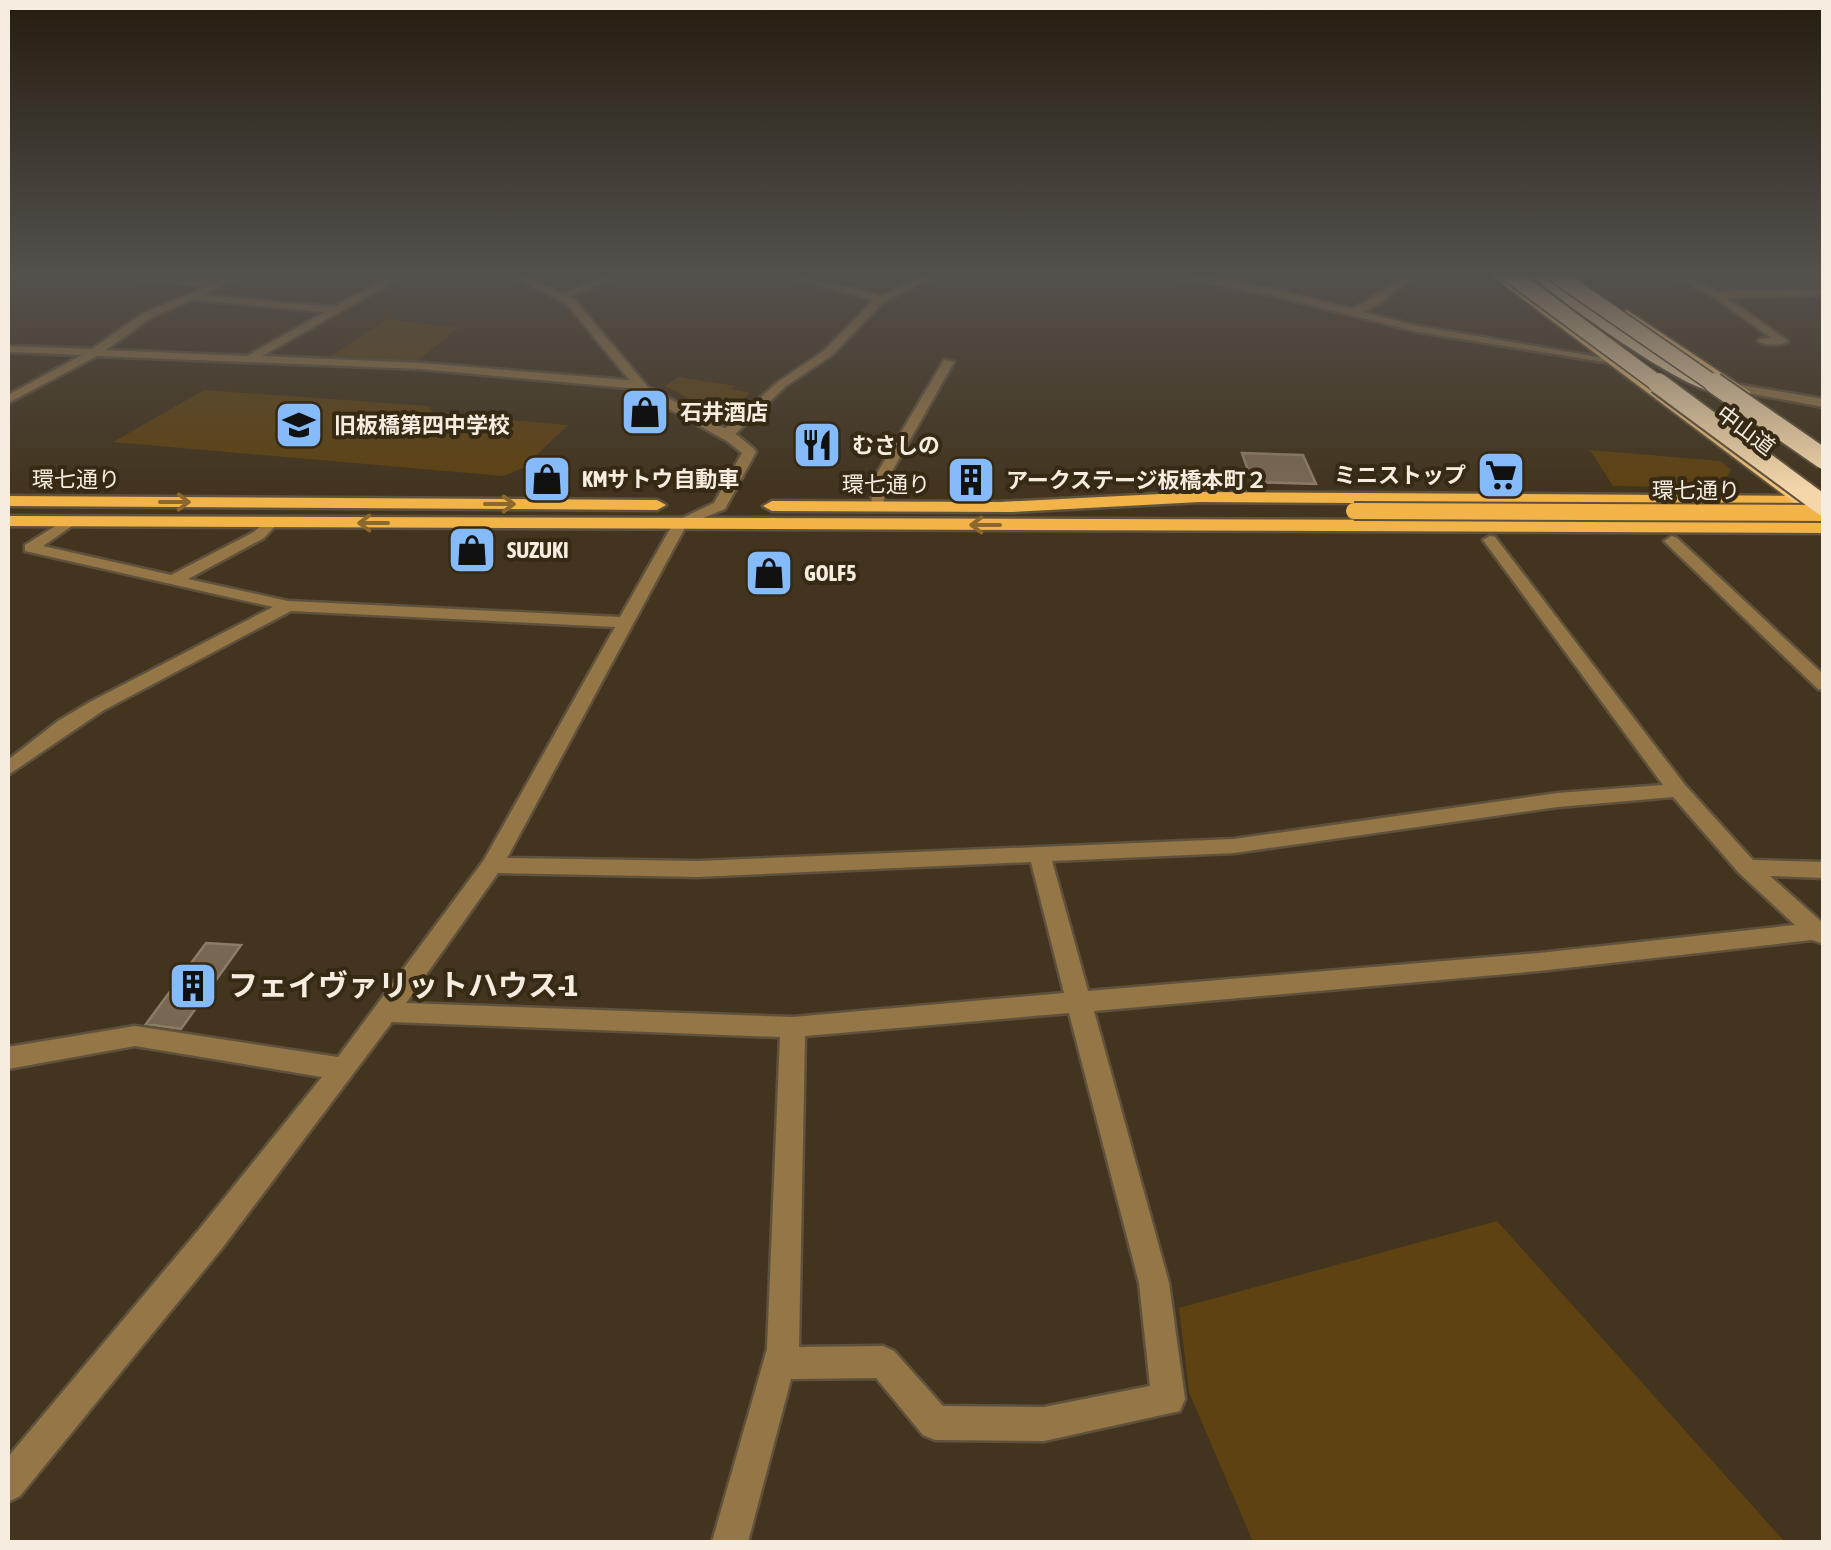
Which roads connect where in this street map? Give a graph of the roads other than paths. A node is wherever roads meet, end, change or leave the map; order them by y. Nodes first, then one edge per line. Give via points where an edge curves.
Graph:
1 (105, 345) edge
2 (272, 345) edge
3 (609, 345) edge
4 (836, 345) edge
5 (1519, 345) edge
6 (1592, 345) edge
7 (1598, 345) edge
8 (1600, 345) edge
9 (1637, 345) edge
10 (1662, 345) edge
11 (1672, 345) edge
12 (8, 349) edge
13 (94, 353) junction
14 (252, 357) junction
15 (1610, 360) junction
16 (948, 362) dead end
17 (639, 385) junction
18 (1735, 388) junction
19 (9, 397) edge
20 (1824, 403) edge
21 (726, 435) junction
22 (1728, 448) junction
23 (1821, 451) edge
24 (1799, 500) junction
25 (8, 501) edge
26 (720, 506) junction
27 (876, 506) junction
28 (999, 507) junction
29 (1824, 510) edge
30 (1358, 517) junction
31 (8, 520) edge
32 (70, 521) junction
33 (272, 522) junction
34 (680, 522) junction
35 (1053, 526) junction
36 (1824, 527) edge
37 (1490, 540) junction
38 (1672, 541) junction
39 (1824, 543) edge
40 (174, 580) junction
41 (288, 606) junction
42 (624, 622) junction
43 (1824, 686) edge
44 (8, 770) edge
45 (1678, 790) junction
46 (1040, 854) junction
47 (492, 865) junction
48 (1747, 868) junction
49 (1824, 870) edge
50 (1820, 934) edge
51 (1082, 1004) junction
52 (388, 1012) junction
53 (793, 1027) junction
54 (8, 1058) edge
55 (344, 1069) junction
56 (780, 1363) junction
57 (8, 1484) edge
58 (730, 1542) edge

1 - 13 street
2 - 14 street
3 - 17 street
4 - 21 street
5 - 15 street
6 - 15 highway, 中山道
7 - 22 highway, bridge
8 - 29 highway, bridge
9 - 23 highway
10 - 23 highway, bridge
11 - 18 highway, 中山道
12 - 13 street
13 - 14 street
13 - 19 street
14 - 17 street
15 - 22 highway, 中山道
16 - 27 street via 880,480
17 - 21 street
18 - 20 street
18 - 23 highway, 中山道
21 - 26 street via 748,452
22 - 24 highway, 中山道
24 - 28 main road via 1185,498
24 - 29 highway, 中山道
25 -> 26 main road, 環七通り
26 - 27 main road, 環七通り
26 - 34 street
27 - 28 main road, 環七通り
28 - 30 main road, 環七通り
29 - 30 main road, 環七通り, bridge
30 - 35 main road, 環七通り
30 - 36 main road, 環七通り
31 - 32 main road, 環七通り
32 - 33 main road, 環七通り
32 - 40 street via 30,548
34 -> 33 main road, 環七通り
33 - 40 street
35 -> 34 main road, 環七通り
34 - 42 street
35 - 37 main road via 1164,539
37 - 38 main road
37 - 45 street
38 - 39 main road
38 - 43 street
40 - 41 street
41 - 42 street
41 - 44 street via 97,706
42 - 47 street
45 - 46 street via 1558,800 1234,846
45 - 48 street
46 - 47 street via 698,868
46 - 51 street
47 - 52 street
48 - 49 street
48 - 50 street
50 - 51 street
51 - 53 street
51 - 56 street via 1154,1283 1168,1399 1044,1424 935,1424 884,1362
52 - 53 street
52 - 55 street
53 - 56 street
54 - 55 street via 135,1036
55 - 57 street
56 - 58 street

